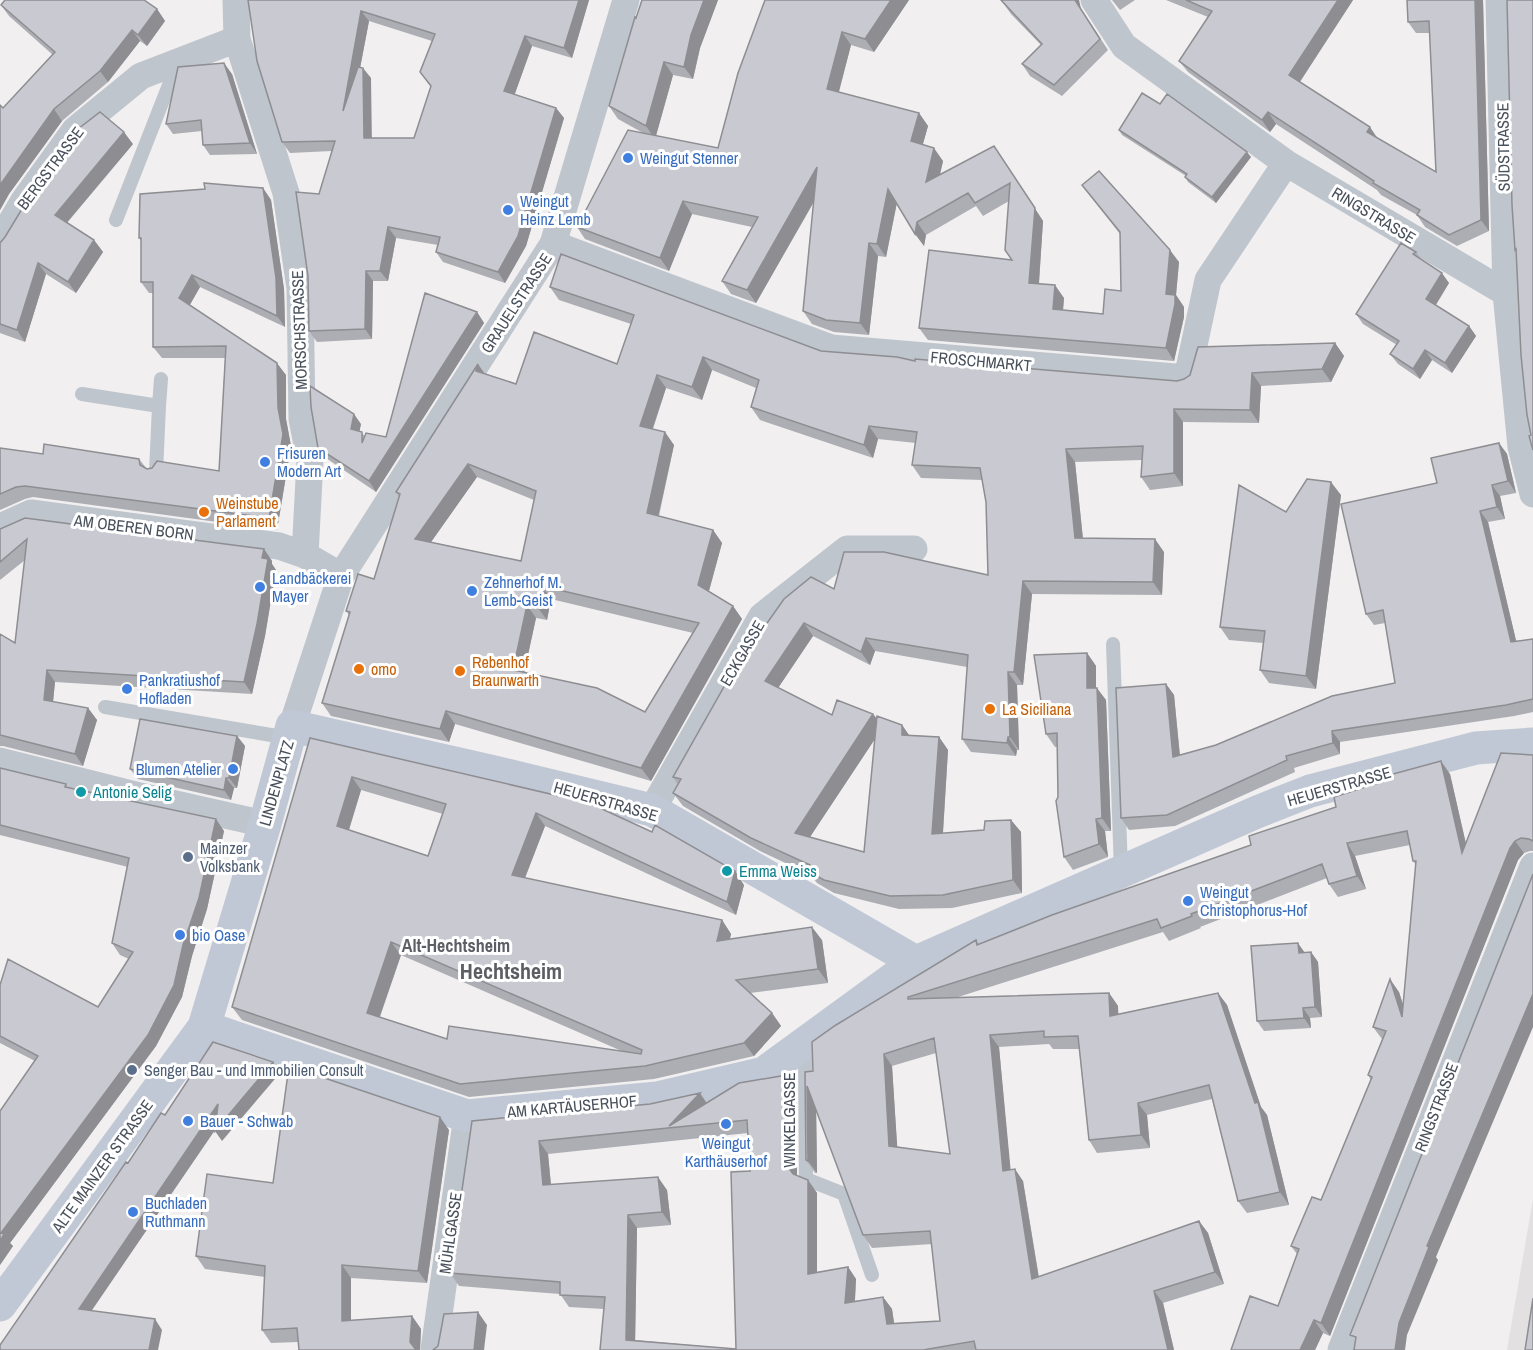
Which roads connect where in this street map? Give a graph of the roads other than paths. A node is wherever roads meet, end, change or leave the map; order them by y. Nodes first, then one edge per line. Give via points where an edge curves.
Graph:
1 (236, 0) edge
2 (626, 0) edge
3 (1094, 0) edge
4 (1499, 0) edge
5 (237, 39) junction
6 (178, 62) junction
7 (1286, 163) junction
8 (116, 220) dead end
9 (0, 242) edge
10 (553, 244) junction
11 (1506, 293) junction
12 (161, 379) dead end
13 (82, 394) dead end
14 (159, 406) junction
15 (156, 472) edge
16 (1533, 494) edge
17 (0, 527) edge
18 (914, 549) dead end
19 (305, 555) junction
20 (341, 576) junction
21 (1113, 644) dead end
22 (105, 707) dead end
23 (290, 732) junction
24 (1533, 744) edge
25 (0, 761) edge
26 (652, 810) junction
27 (265, 824) junction
28 (1533, 866) edge
29 (1121, 873) junction
30 (916, 962) junction
31 (204, 1027) junction
32 (805, 1042) junction
33 (467, 1116) junction
34 (872, 1275) dead end
35 (0, 1305) edge
36 (434, 1350) edge
37 (1341, 1350) edge

1 - 5 street, MORSCHSTRASSE
2 - 10 street, GRAUELSTRASSE
3 - 7 street, RINGSTRASSE via 1124,46
4 - 11 street, SÜDSTRASSE
5 - 6 street, BERGSTRASSE
5 - 19 street, MORSCHSTRASSE via 286,193 300,288 302,419 309,460
6 - 8 lane
6 - 9 street, BERGSTRASSE via 141,76 75,130 23,202
7 - 10 street, FROSCHMARKT via 1208,280 1187,378 831,348
7 - 11 street, RINGSTRASSE
10 - 20 street, GRAUELSTRASSE
11 - 16 street via 1521,447
12 - 14 lane
13 - 14 lane
14 - 15 lane
17 - 19 street, AM OBEREN BORN via 31,513 279,546
18 - 26 street, ECKGASSE via 847,549 762,616
19 - 20 street
20 - 23 street, LINDENPLATZ
21 - 29 lane
22 - 23 lane
23 - 26 street, HEUERSTRASSE via 486,770
23 - 27 street, LINDENPLATZ
24 - 29 street, HEUERSTRASSE via 1476,748 1310,791
25 - 27 street
26 - 30 street, HEUERSTRASSE
27 - 31 street, LINDENPLATZ
28 - 37 street, RINGSTRASSE
29 - 30 street, HEUERSTRASSE
30 - 32 street, AM KARTÄUSERHOF
31 - 33 street, AM KARTÄUSERHOF
31 - 35 street, ALTE MAINZER STRASSE
32 - 33 street, AM KARTÄUSERHOF via 764,1073 657,1098
32 - 34 lane, WINKELGASSE via 806,1179 844,1194
33 - 36 street, MÜHLGASSE

